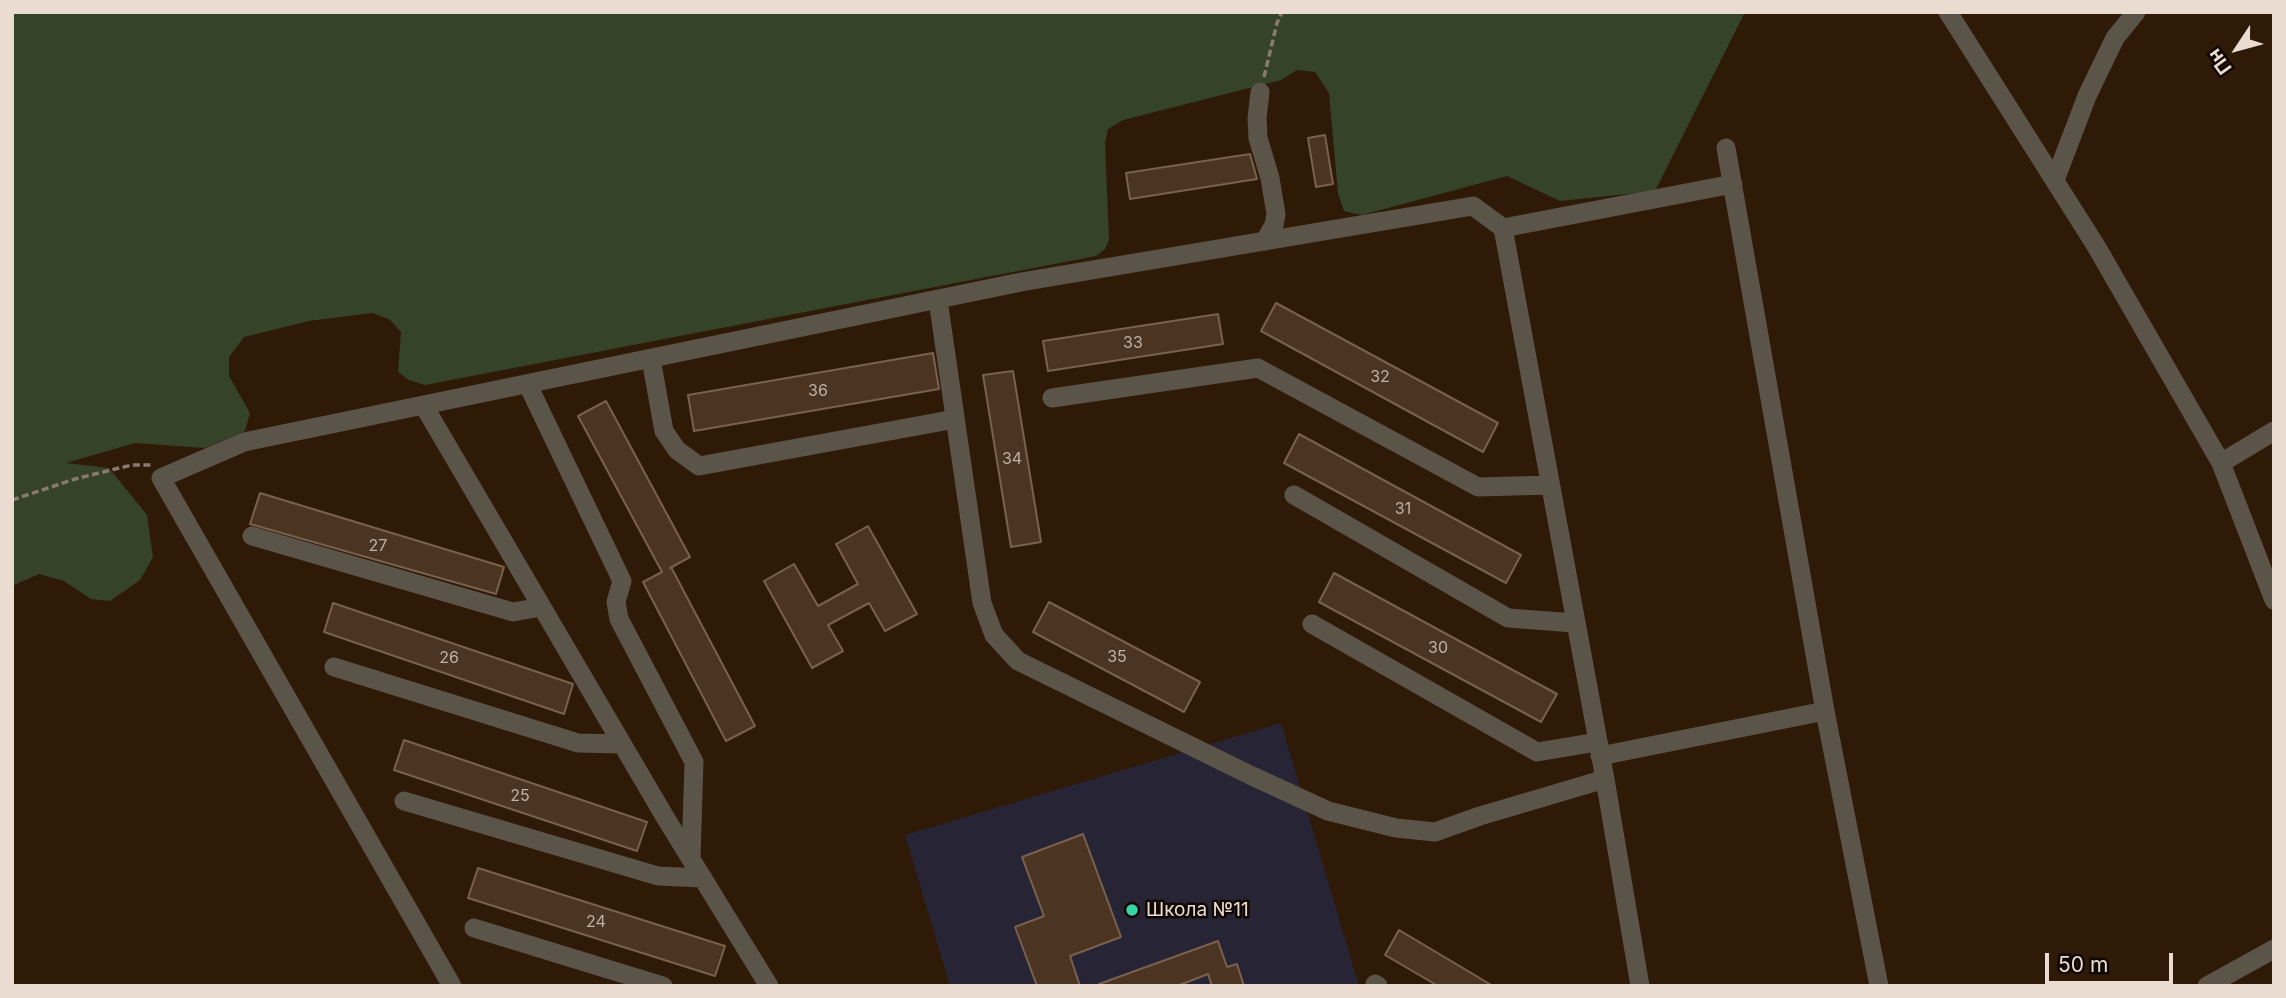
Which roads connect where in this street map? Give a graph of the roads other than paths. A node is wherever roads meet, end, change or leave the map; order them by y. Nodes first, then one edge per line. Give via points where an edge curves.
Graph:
1 (1948, 12) edge
2 (2136, 12) edge
3 (1260, 92) road end
4 (1726, 148) dead end
5 (2055, 180) junction
6 (1733, 184) junction
7 (1503, 228) junction
8 (1265, 241) junction
9 (938, 300) junction
10 (651, 359) junction
11 (528, 385) junction
12 (1052, 398) dead end
13 (424, 407) junction
14 (955, 419) junction
15 (2274, 431) edge
16 (2221, 463) junction
17 (1550, 485) junction
18 (1294, 495) dead end
19 (252, 536) dead end
20 (2274, 600) edge
21 (541, 607) junction
22 (1575, 623) junction
23 (1312, 624) dead end
24 (334, 667) dead end
25 (1825, 711) junction
26 (622, 744) junction
27 (1598, 749) junction
28 (1605, 779) junction
29 (404, 802) dead end
30 (691, 860) junction
31 (703, 878) junction
32 (474, 928) dead end
33 (2274, 949) edge
34 (452, 986) edge
35 (663, 986) edge
36 (769, 986) edge
37 (1640, 986) edge
38 (1879, 986) edge
39 (2207, 986) edge

1 - 5 street
2 - 5 street via 2115,38 2087,96
3 - 8 street via 1258,138 1276,214
4 - 6 street
5 - 16 street
6 - 7 street
6 - 25 street
7 - 8 street via 1473,206
7 - 17 street
8 - 9 street
9 - 10 street
9 - 14 street
10 - 11 street
10 - 14 street via 664,431 677,450 699,466
11 - 13 street
11 - 30 street via 622,581 616,602 619,619 694,762
12 - 17 street via 1258,368 1478,487
13 - 21 street
13 - 34 street via 244,442 161,478
14 - 28 street via 982,603 994,635 1018,661 1328,811 1396,828 1435,832
15 - 16 street
16 - 20 street
17 - 22 street
18 - 22 street via 1508,618
19 - 21 street via 513,612
21 - 26 street
22 - 27 street
23 - 27 street via 1537,752
24 - 26 street via 578,743
25 - 27 street
25 - 38 street
26 - 30 street
27 - 28 street
28 - 37 street
29 - 31 street via 658,876
30 - 31 street
31 - 36 street
32 - 35 street
33 - 39 street

